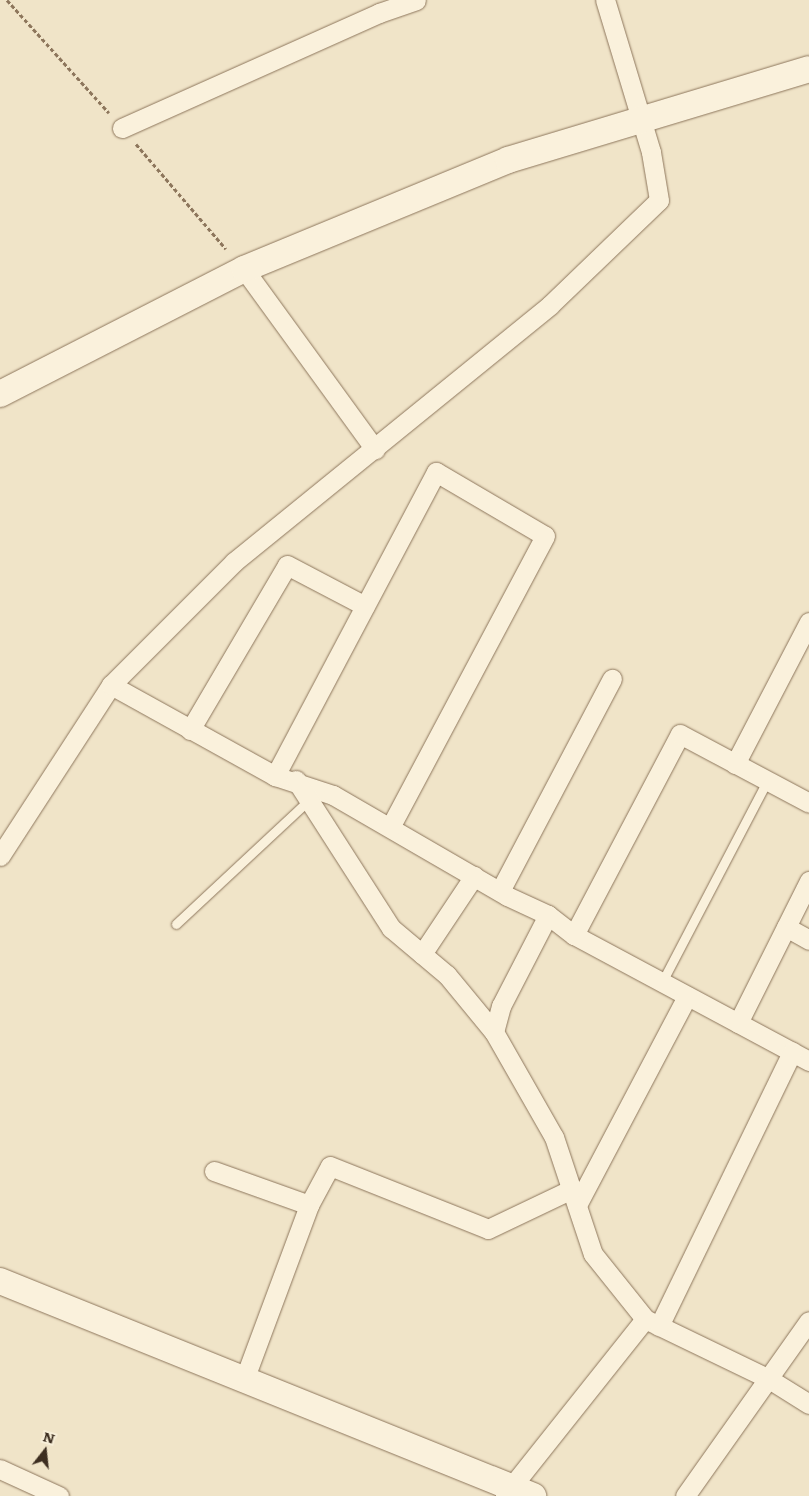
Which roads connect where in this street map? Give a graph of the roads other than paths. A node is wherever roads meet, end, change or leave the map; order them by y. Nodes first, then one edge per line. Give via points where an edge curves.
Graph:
1 (416, 0) edge
2 (605, 0) edge
3 (376, 6) edge
4 (809, 69) edge
5 (641, 120) junction
6 (122, 128) dead end
7 (244, 269) junction
8 (0, 394) edge
9 (375, 449) junction
10 (365, 606) junction
11 (809, 622) edge
12 (612, 679) dead end
13 (111, 685) junction
14 (190, 730) junction
15 (735, 764) junction
16 (275, 776) junction
17 (296, 780) junction
18 (767, 781) junction
19 (309, 800) junction
20 (809, 804) edge
21 (390, 827) junction
22 (0, 856) edge
23 (474, 876) junction
24 (809, 881) edge
25 (500, 892) junction
26 (548, 914) junction
27 (176, 924) dead end
28 (786, 927) junction
29 (574, 935) junction
30 (809, 940) edge
31 (422, 954) junction
32 (662, 982) junction
33 (687, 996) junction
34 (738, 1023) junction
35 (494, 1032) junction
36 (792, 1052) junction
37 (809, 1061) edge
38 (214, 1171) dead end
39 (574, 1197) junction
40 (309, 1205) junction
41 (0, 1281) edge
42 (809, 1321) edge
43 (652, 1322) junction
44 (769, 1379) junction
45 (244, 1380) junction
46 (809, 1404) edge
47 (0, 1469) edge
48 (516, 1493) edge
49 (59, 1496) edge
50 (685, 1496) edge

1 - 3 street
2 - 5 street
3 - 6 street
4 - 5 street
5 - 7 street via 508,160
5 - 9 street via 651,152 658,200 550,305
7 - 8 street
7 - 9 street
9 - 13 street via 234,562
10 - 14 street via 287,565
10 - 16 street
10 - 21 street via 436,472 545,536
11 - 15 street
12 - 25 street
13 - 14 street
13 - 22 street
14 - 16 street
15 - 18 street
15 - 29 street via 680,734
16 - 17 street
17 - 19 street
17 - 21 street via 333,795
18 - 20 street
18 - 32 lane
19 - 27 lane
19 - 31 street via 391,928
21 - 23 street
23 - 25 street
23 - 31 street
24 - 28 street
25 - 26 street
26 - 29 street
26 - 35 street via 501,1006
28 - 30 street
28 - 34 street
29 - 32 street
31 - 35 street via 447,975
32 - 33 street
33 - 34 street
33 - 39 street
34 - 36 street
35 - 39 street via 554,1137
36 - 37 street
36 - 43 street
38 - 40 street
39 - 40 street via 488,1229 330,1166
39 - 43 street via 593,1254
40 - 45 street
41 - 45 street
42 - 44 street
43 - 44 street
43 - 48 street
44 - 46 street
44 - 50 street
45 - 48 street
47 - 49 street

